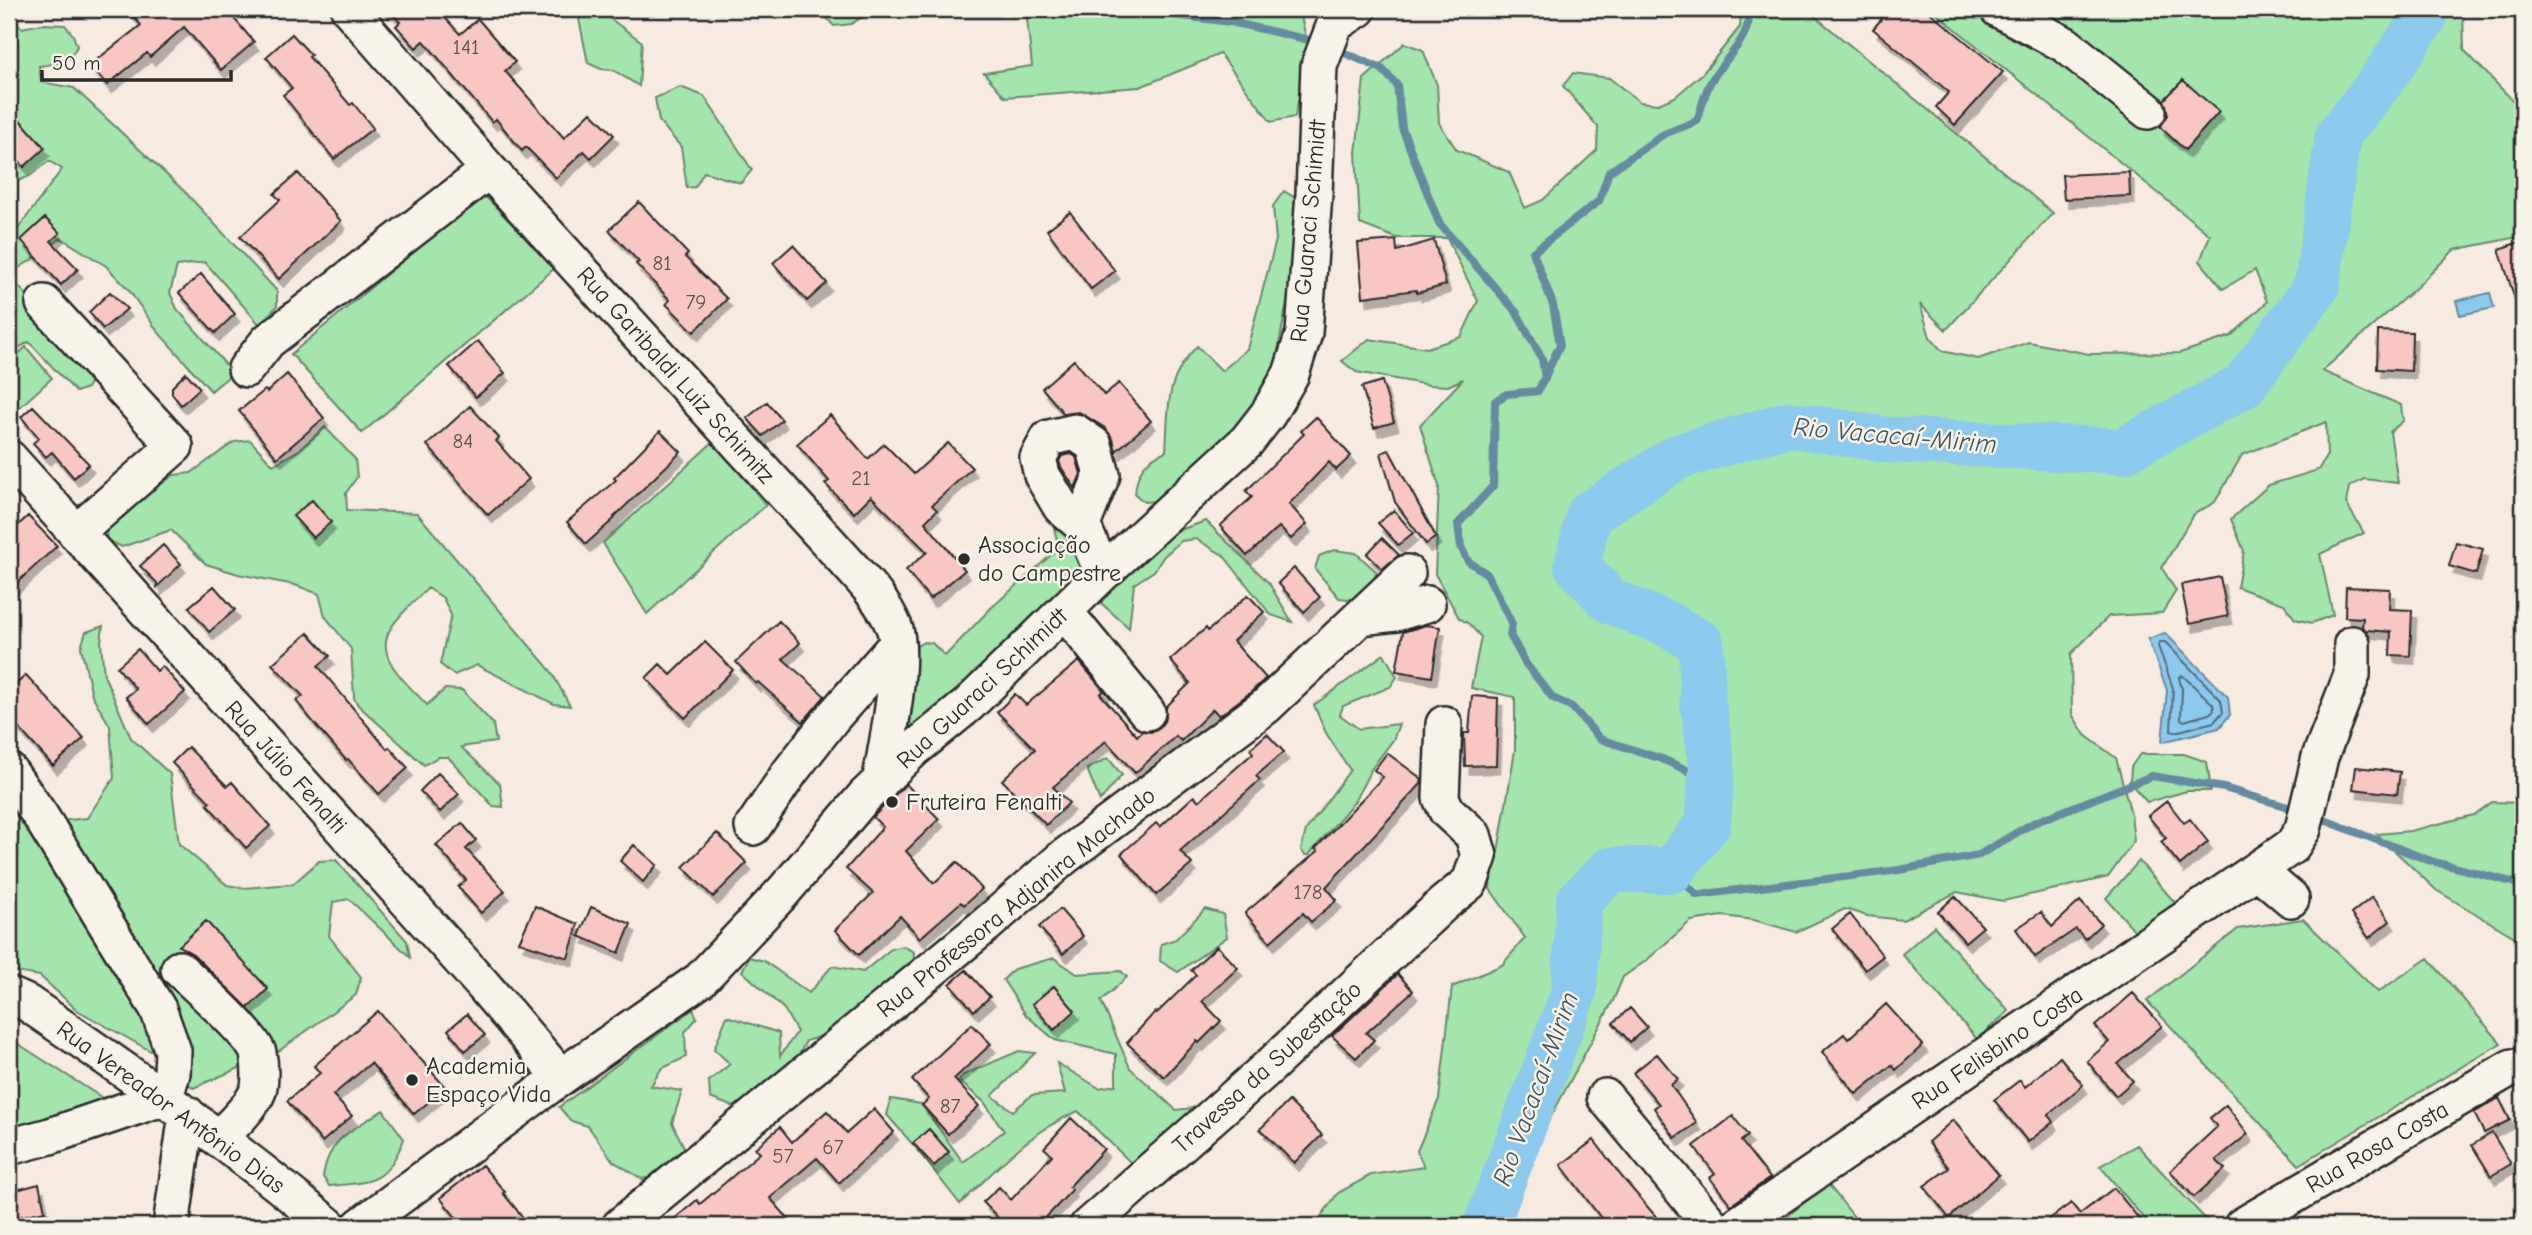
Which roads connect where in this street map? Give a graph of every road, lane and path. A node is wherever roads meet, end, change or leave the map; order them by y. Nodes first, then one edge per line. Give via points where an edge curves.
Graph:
1 (349, 9) edge
2 (1998, 9) edge
3 (1339, 14) edge
4 (2148, 111) dead end
5 (489, 170) junction
6 (44, 303) dead end
7 (246, 369) dead end
8 (9, 458) edge
9 (1082, 525) dead end
10 (76, 533) junction
11 (1103, 573) junction
12 (1407, 573) dead end
13 (1427, 604) dead end
14 (1064, 611) junction
15 (1360, 617) junction
16 (897, 644) junction
17 (2352, 644) dead end
18 (1147, 712) dead end
19 (1444, 724) dead end
20 (9, 771) edge
21 (880, 783) junction
22 (753, 827) dead end
23 (2258, 871) junction
24 (2291, 899) dead end
25 (179, 969) dead end
26 (9, 995) edge
27 (2512, 1067) dead end
28 (561, 1077) junction
29 (1605, 1097) dead end
30 (176, 1105) junction
31 (219, 1138) junction
32 (9, 1147) edge
33 (171, 1226) edge
34 (329, 1226) edge
35 (360, 1226) edge
36 (621, 1226) edge
37 (1088, 1226) edge
38 (1712, 1226) edge
39 (1736, 1226) edge
40 (2242, 1226) edge

1 - 5 street, Rua Garibaldi Luiz Schimitz
2 - 4 street via 2066,46
3 - 11 street, Rua Guaraci Schimidt via 1320,66 1304,332 1291,374 1247,441
5 - 7 street via 268,341
5 - 16 street, Rua Garibaldi Luiz Schimitz via 832,546 878,600 894,627
6 - 10 street via 175,446
8 - 10 street, Rua Júlio Fenalti
9 - 11 street
10 - 28 street, Rua Júlio Fenalti
11 - 14 street, Rua Guaraci Schimidt
12 - 15 street, Rua Professora Adjanira Machado
13 - 15 street
14 - 18 street
14 - 21 street, Rua Guaraci Schimidt
15 - 36 street, Rua Professora Adjanira Machado via 1266,706 1064,857
16 - 21 street, Rua Garibaldi Luiz Schimitz via 892,720
16 - 22 street via 832,718
17 - 23 street, Rua Felisbino Costa via 2352,675 2320,757 2303,829 2292,846
19 - 37 street, Travessa da Subestação via 1441,798 1447,811 1473,835 1479,856 1471,881
20 - 30 street via 158,1009 173,1051
21 - 28 street, Rua Guaraci Schimidt via 700,980
23 - 24 street
23 - 39 street, Rua Felisbino Costa
25 - 31 street via 257,1051 258,1092
26 - 30 street, Rua Vereador Antônio Dias
27 - 40 street, Rua Rosa Costa
28 - 35 street, Rua Guaraci Schimidt
29 - 38 street
30 - 31 street, Rua Vereador Antônio Dias
30 - 32 street
30 - 33 street
31 - 34 street, Rua Vereador Antônio Dias

